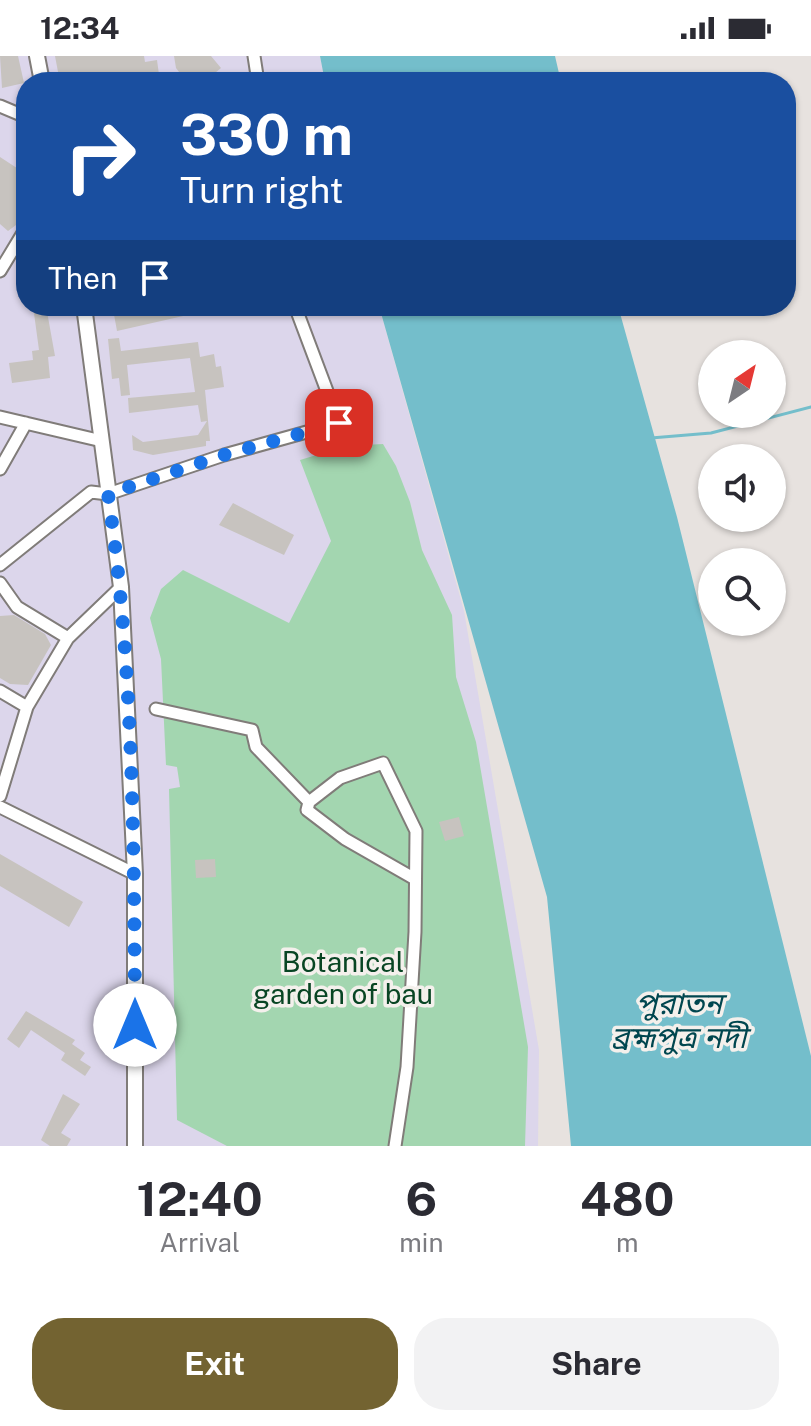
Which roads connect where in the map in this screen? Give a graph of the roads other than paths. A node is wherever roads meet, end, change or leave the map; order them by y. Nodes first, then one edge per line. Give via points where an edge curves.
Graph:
1 (16, 245) edge
2 (0, 271) edge
3 (85, 316) edge
4 (298, 316) edge
5 (0, 417) edge
6 (26, 423) junction
7 (102, 441) junction
8 (0, 469) edge
9 (108, 494) junction
10 (0, 565) edge
11 (0, 583) edge
12 (121, 587) junction
13 (68, 638) junction
14 (0, 691) edge
15 (27, 707) junction
16 (156, 709) dead end
17 (0, 796) edge
18 (309, 802) junction
19 (0, 807) edge
20 (135, 874) junction
21 (415, 879) junction
22 (135, 1146) edge
23 (395, 1146) edge

1 - 2 street
3 - 7 main road
4 - 9 street via 339,423
5 - 6 street
6 - 7 street
6 - 8 street
7 - 9 main road
9 - 10 street via 91,492
9 - 12 main road
11 - 13 street via 17,607
12 - 13 street
12 - 20 main road
13 - 15 street
14 - 15 street
15 - 17 street
16 - 18 street via 252,730 256,747
18 - 21 street via 307,810 345,839
18 - 21 street via 340,778 383,763 416,831
19 - 20 street
20 - 22 main road
21 - 23 street via 407,1067

